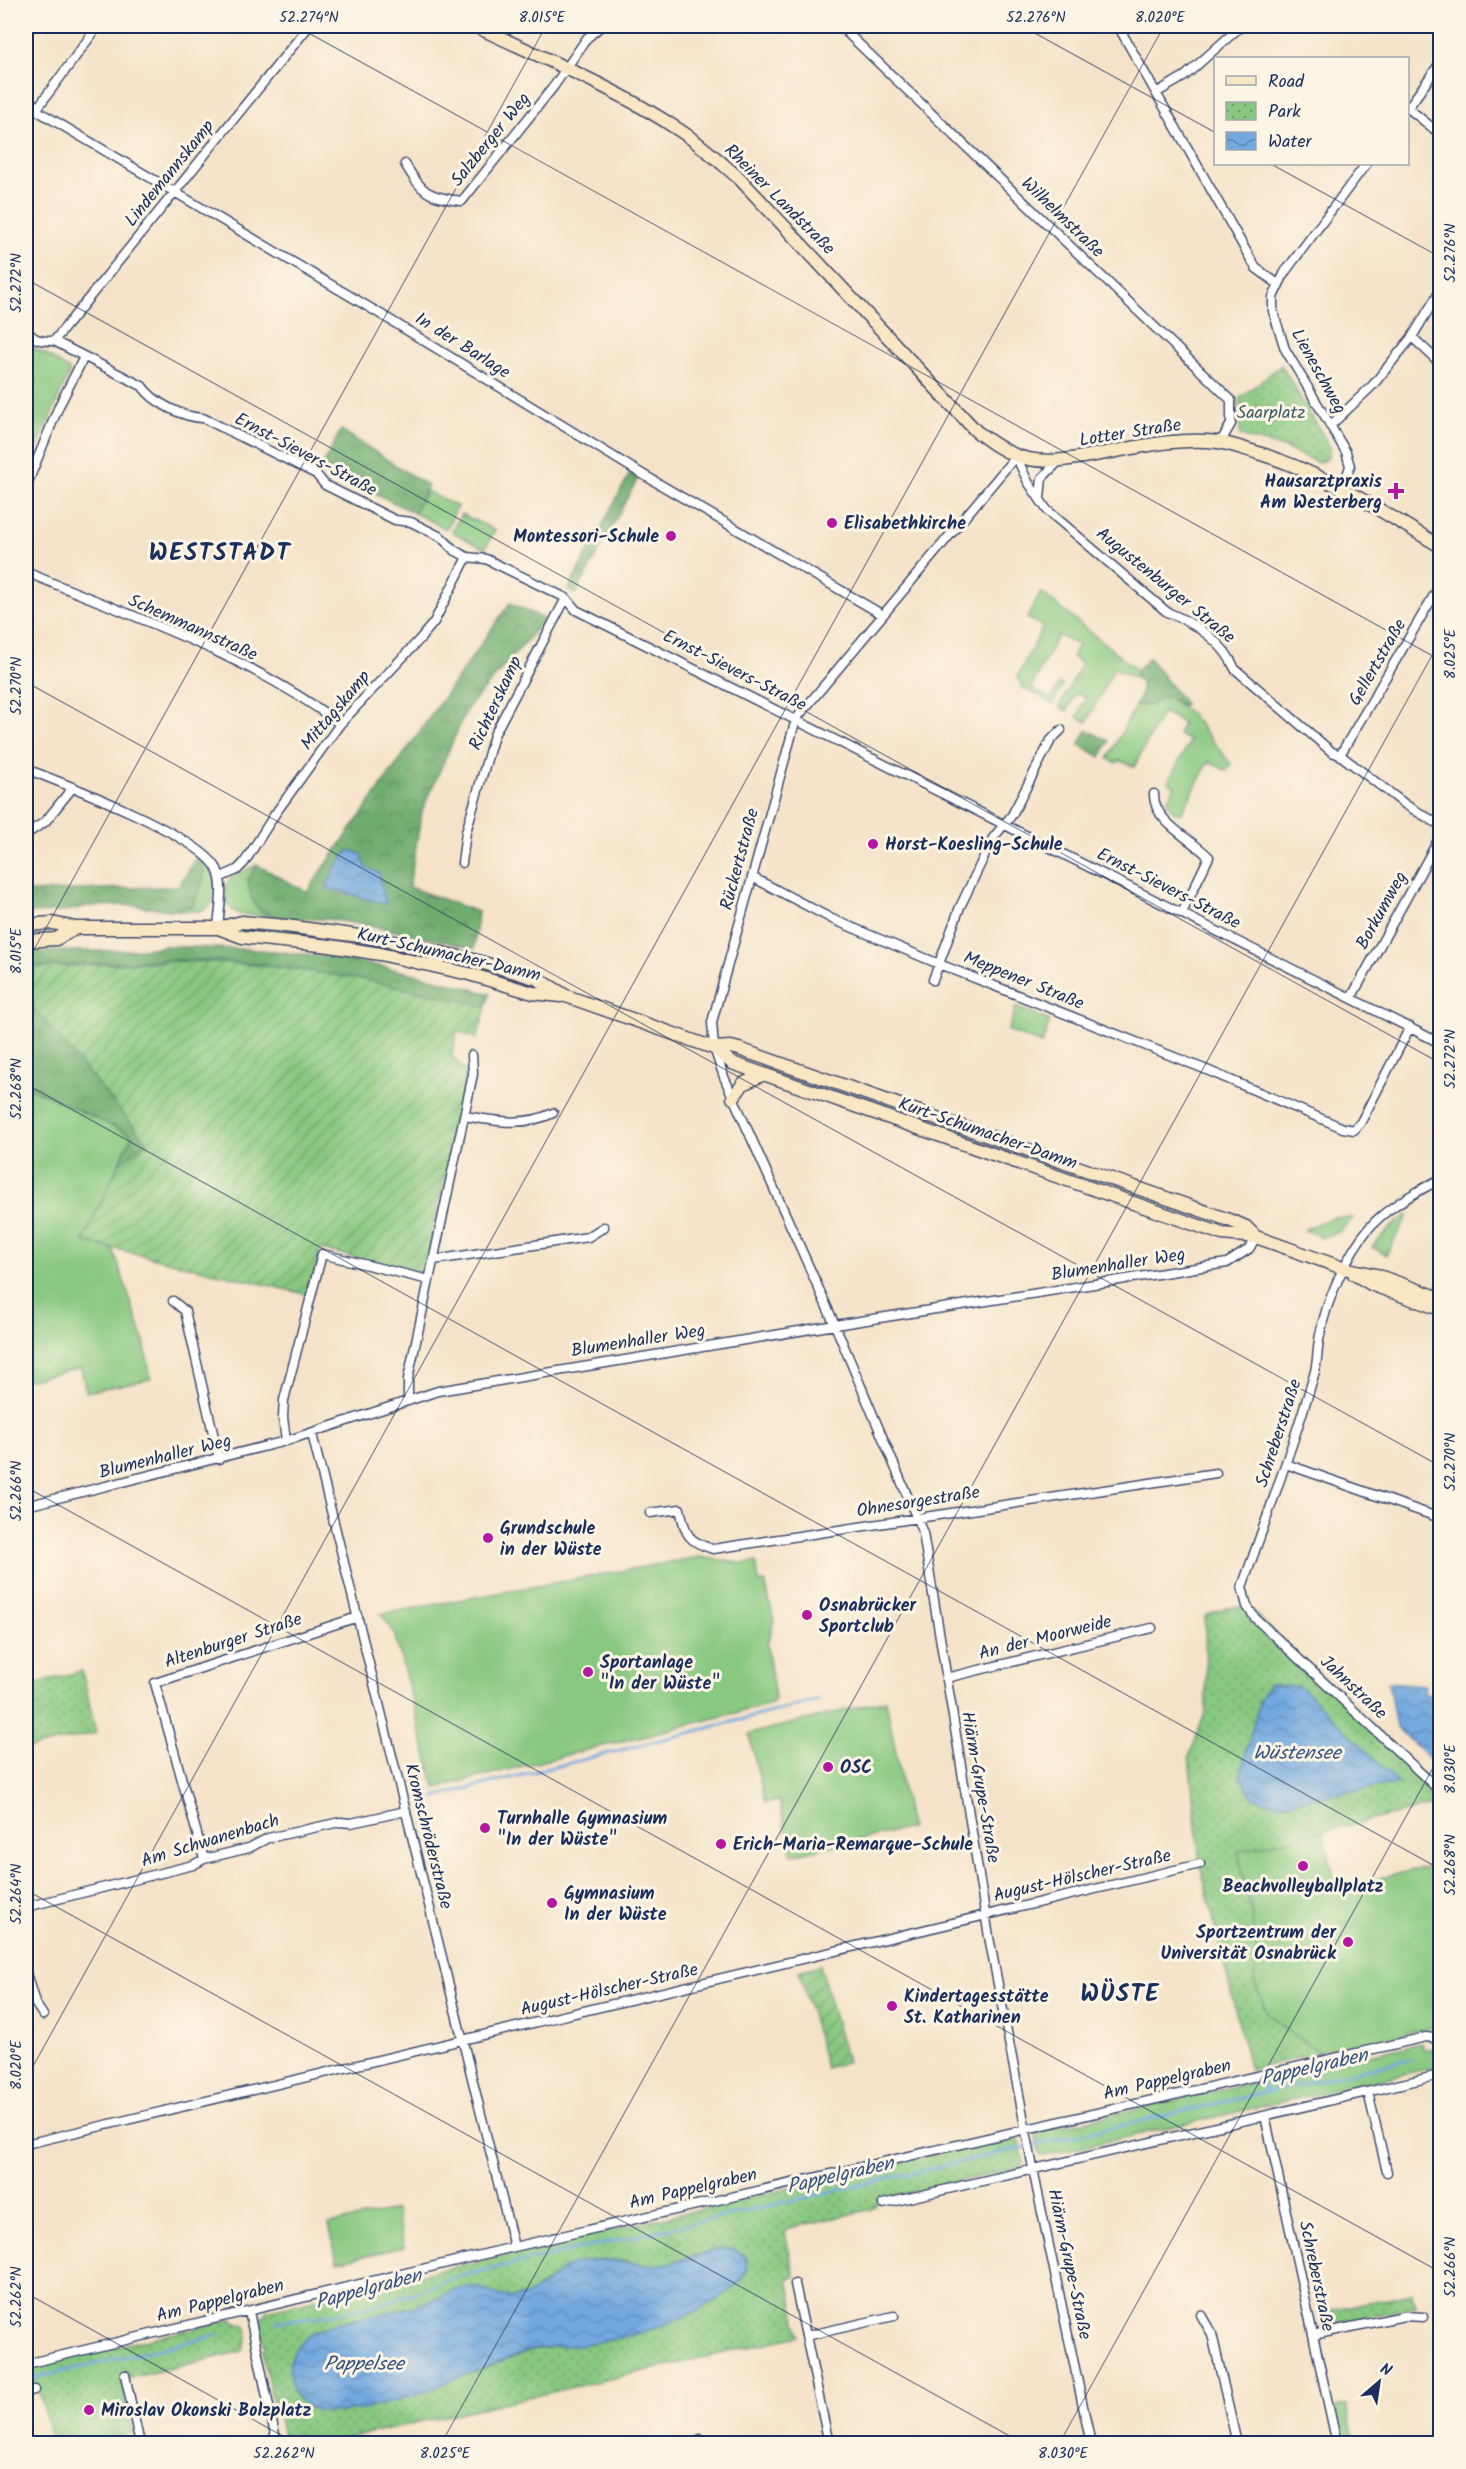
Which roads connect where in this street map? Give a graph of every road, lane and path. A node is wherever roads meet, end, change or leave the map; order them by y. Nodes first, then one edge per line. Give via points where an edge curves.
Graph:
1 (98, 26) edge
2 (309, 26) edge
3 (475, 26) edge
4 (601, 26) edge
5 (843, 26) edge
6 (1118, 26) edge
7 (1241, 26) edge
8 (1440, 63) edge
9 (566, 70) junction
10 (1156, 93) junction
11 (26, 104) edge
12 (1409, 105) edge
13 (36, 110) junction
14 (1409, 110) edge
15 (1440, 134) edge
16 (405, 165) dead end
17 (1365, 165) edge
18 (175, 192) junction
19 (1278, 284) junction
20 (1440, 291) edge
21 (26, 329) edge
22 (1412, 337) junction
23 (54, 341) junction
24 (84, 357) junction
25 (1440, 363) edge
26 (1330, 426) junction
27 (1220, 443) junction
28 (1016, 456) junction
29 (1060, 461) junction
30 (26, 487) edge
31 (1343, 488) junction
32 (1040, 502) junction
33 (1440, 546) edge
34 (467, 557) junction
35 (26, 572) edge
36 (1440, 585) edge
37 (566, 598) junction
38 (883, 615) junction
39 (795, 719) junction
40 (340, 724) junction
41 (1061, 730) dead end
42 (1336, 753) junction
43 (26, 769) edge
44 (73, 786) junction
45 (1154, 794) dead end
46 (1005, 824) junction
47 (1440, 825) edge
48 (26, 834) edge
49 (1440, 837) edge
50 (462, 863) dead end
51 (221, 876) junction
52 (752, 877) junction
53 (1182, 914) junction
54 (26, 925) edge
55 (76, 928) junction
56 (218, 928) junction
57 (26, 941) edge
58 (939, 964) junction
59 (933, 980) dead end
60 (1351, 998) junction
61 (1410, 1027) junction
62 (1440, 1043) edge
63 (714, 1048) junction
64 (472, 1054) dead end
65 (764, 1074) junction
66 (733, 1098) junction
67 (553, 1113) dead end
68 (465, 1116) junction
69 (1440, 1179) edge
70 (604, 1227) dead end
71 (1256, 1237) junction
72 (434, 1260) junction
73 (1343, 1268) junction
74 (429, 1280) junction
75 (1440, 1298) edge
76 (173, 1301) dead end
77 (1440, 1309) edge
78 (835, 1325) junction
79 (408, 1401) junction
80 (312, 1434) junction
81 (286, 1441) junction
82 (219, 1459) junction
83 (1286, 1464) junction
84 (1216, 1473) dead end
85 (26, 1506) edge
86 (650, 1513) dead end
87 (917, 1517) junction
88 (1440, 1518) edge
89 (1247, 1606) joint
90 (358, 1617) junction
91 (1152, 1628) dead end
92 (946, 1678) junction
93 (1440, 1791) edge
94 (406, 1811) junction
95 (204, 1859) junction
96 (1200, 1864) dead end
97 (26, 1907) edge
98 (986, 1915) junction
99 (26, 1973) edge
100 (43, 2015) dead end
101 (1440, 2039) edge
102 (461, 2041) junction
103 (1440, 2075) edge
104 (1368, 2092) junction
105 (1265, 2116) junction
106 (1026, 2131) junction
107 (26, 2144) edge
108 (1033, 2169) junction
109 (1387, 2172) dead end
110 (883, 2204) dead end
111 (514, 2247) junction
112 (795, 2284) dead end
113 (249, 2312) junction
114 (1201, 2315) dead end
115 (894, 2316) dead end
116 (1423, 2317) dead end
117 (1313, 2335) junction
118 (806, 2336) junction
119 (26, 2364) edge
120 (125, 2374) dead end
121 (140, 2444) edge
122 (277, 2444) edge
123 (829, 2444) edge
124 (1091, 2444) edge
125 (1237, 2444) edge
126 (1337, 2444) edge

1 - 13 street
2 - 18 street, Lindemannskamp
3 - 9 main road, Rheiner Landstraße
4 - 9 street via 587,38
5 - 27 street, Wilhelmstraße via 1231,400 1231,424
6 - 10 street
7 - 10 street via 1185,76
8 - 12 street
9 - 16 street, Salzberger Weg via 462,201 440,198 418,188
9 - 28 main road, Rheiner Landstraße via 661,118 732,172 976,431
10 - 19 street via 1250,258
11 - 13 street, In der Barlage
13 - 18 street, In der Barlage
14 - 15 street
17 - 19 street
18 - 23 street, Lindemannskamp
18 - 38 street, In der Barlage
19 - 26 street, Lieneschweg via 1273,311 1285,349
20 - 22 street
21 - 23 street, Ernst-Sievers-Straße via 39,341
22 - 25 street
22 - 26 street via 1373,385
23 - 24 street, Ernst-Sievers-Straße
24 - 30 street
24 - 34 street, Ernst-Sievers-Straße via 142,386 150,397 192,418 203,418 316,474 325,485 395,520 430,531
26 - 31 street, Lieneschweg via 1350,466
27 - 29 main road, Lotter Straße via 1169,442
27 - 31 main road, Lotter Straße via 1275,459
28 - 29 main road, Lotter Straße
28 - 32 street, Augustenburger Straße
28 - 38 street, Rückertstraße
29 - 32 street via 1042,478
31 - 33 main road, Lotter Straße
32 - 42 street, Augustenburger Straße via 1167,612 1191,622 1228,654 1235,669
34 - 37 street, Ernst-Sievers-Straße via 486,559
34 - 40 street, Mittagskamp via 427,631
35 - 40 street, Schemmannstraße via 239,664
36 - 42 street, Gellertstraße via 1360,724
37 - 39 street, Ernst-Sievers-Straße via 576,610
37 - 50 street, Richterskamp via 494,735 466,832
38 - 39 street, Rückertstraße
39 - 46 street, Ernst-Sievers-Straße
39 - 52 street, Rückertstraße
40 - 51 street, Mittagskamp via 244,863
41 - 46 street via 1051,740
42 - 47 street, Augustenburger Straße
43 - 44 street
44 - 48 street via 45,822
44 - 51 street via 203,852
45 - 53 street via 1154,804 1169,824 1209,857
46 - 53 street, Ernst-Sievers-Straße
46 - 58 street via 993,838 960,907
49 - 60 street, Borkumweg
51 - 56 street
52 - 58 street, Meppener Straße via 832,919
52 - 63 street, Rückertstraße via 712,1022
53 - 60 street, Ernst-Sievers-Straße
54 - 55 main road, Kurt-Schumacher-Damm via 52,923
55 - 56 main road, Kurt-Schumacher-Damm
55 - 57 main road, Kurt-Schumacher-Damm via 56,939
56 - 63 main road, Kurt-Schumacher-Damm via 242,922 392,942 538,979 566,996
58 - 59 street
58 - 61 street, Meppener Straße via 1354,1130
60 - 61 street, Ernst-Sievers-Straße
61 - 62 street, Ernst-Sievers-Straße
63 - 65 main road, Kurt-Schumacher-Damm via 732,1063
63 - 66 street, Rückertstraße
63 - 71 main road, Kurt-Schumacher-Damm via 739,1049 1221,1217 1246,1227
64 - 68 street via 473,1074
65 - 66 main road via 743,1084
65 - 71 main road, Kurt-Schumacher-Damm via 1221,1234
66 - 78 street, Rückertstraße
67 - 68 street via 539,1120 507,1122
68 - 72 street
69 - 73 street, Schreberstraße via 1377,1220
70 - 72 street via 588,1237
71 - 73 main road, Kurt-Schumacher-Damm
71 - 78 street, Blumenhaller Weg via 1249,1249 1227,1263
72 - 74 street
73 - 75 main road via 1376,1275
73 - 77 main road via 1373,1285
73 - 83 street, Schreberstraße via 1320,1334 1315,1372
74 - 79 street via 408,1379
74 - 81 street via 322,1254 284,1400
76 - 82 street via 184,1311
78 - 79 street, Blumenhaller Weg via 485,1382
78 - 87 street, Hiärm-Grupe-Straße
79 - 80 street, Blumenhaller Weg
80 - 81 street, Blumenhaller Weg
80 - 90 street, Kromschröderstraße
81 - 82 street, Blumenhaller Weg
82 - 85 street, Blumenhaller Weg
83 - 88 street
83 - 89 street, Schreberstraße via 1242,1587
84 - 87 street, Ohnesorgestraße
86 - 87 street, Ohnesorgestraße via 680,1509 686,1535 696,1544 713,1549
87 - 92 street, Hiärm-Grupe-Straße via 926,1547
89 - 93 street, Jahnstraße via 1255,1618
90 - 94 street, Kromschröderstraße
90 - 95 street, Altenburger Straße via 155,1683
91 - 92 street, An der Moorweide
92 - 98 street, Hiärm-Grupe-Straße
94 - 95 street, Am Schwanenbach via 268,1838 249,1848
94 - 102 street, Kromschröderstraße
95 - 97 street, Am Schwanenbach
96 - 98 street, August-Hölscher-Straße
98 - 102 street, August-Hölscher-Straße
98 - 106 street, Hiärm-Grupe-Straße
99 - 100 street via 34,2003
101 - 106 street, Am Pappelgraben via 1426,2037
102 - 107 street, August-Hölscher-Straße
102 - 111 street, Kromschröderstraße
103 - 104 street
104 - 105 street
104 - 109 street
105 - 108 street
105 - 117 street, Schreberstraße
106 - 108 street, Hiärm-Grupe-Straße
106 - 111 street, Am Pappelgraben
108 - 110 street
108 - 124 street, Hiärm-Grupe-Straße
111 - 113 street, Am Pappelgraben
112 - 118 street
113 - 119 street, Am Pappelgraben
113 - 122 street
114 - 125 street via 1212,2334
115 - 118 street
116 - 117 street via 1404,2316
117 - 126 street, Schreberstraße
118 - 123 street
120 - 121 street

